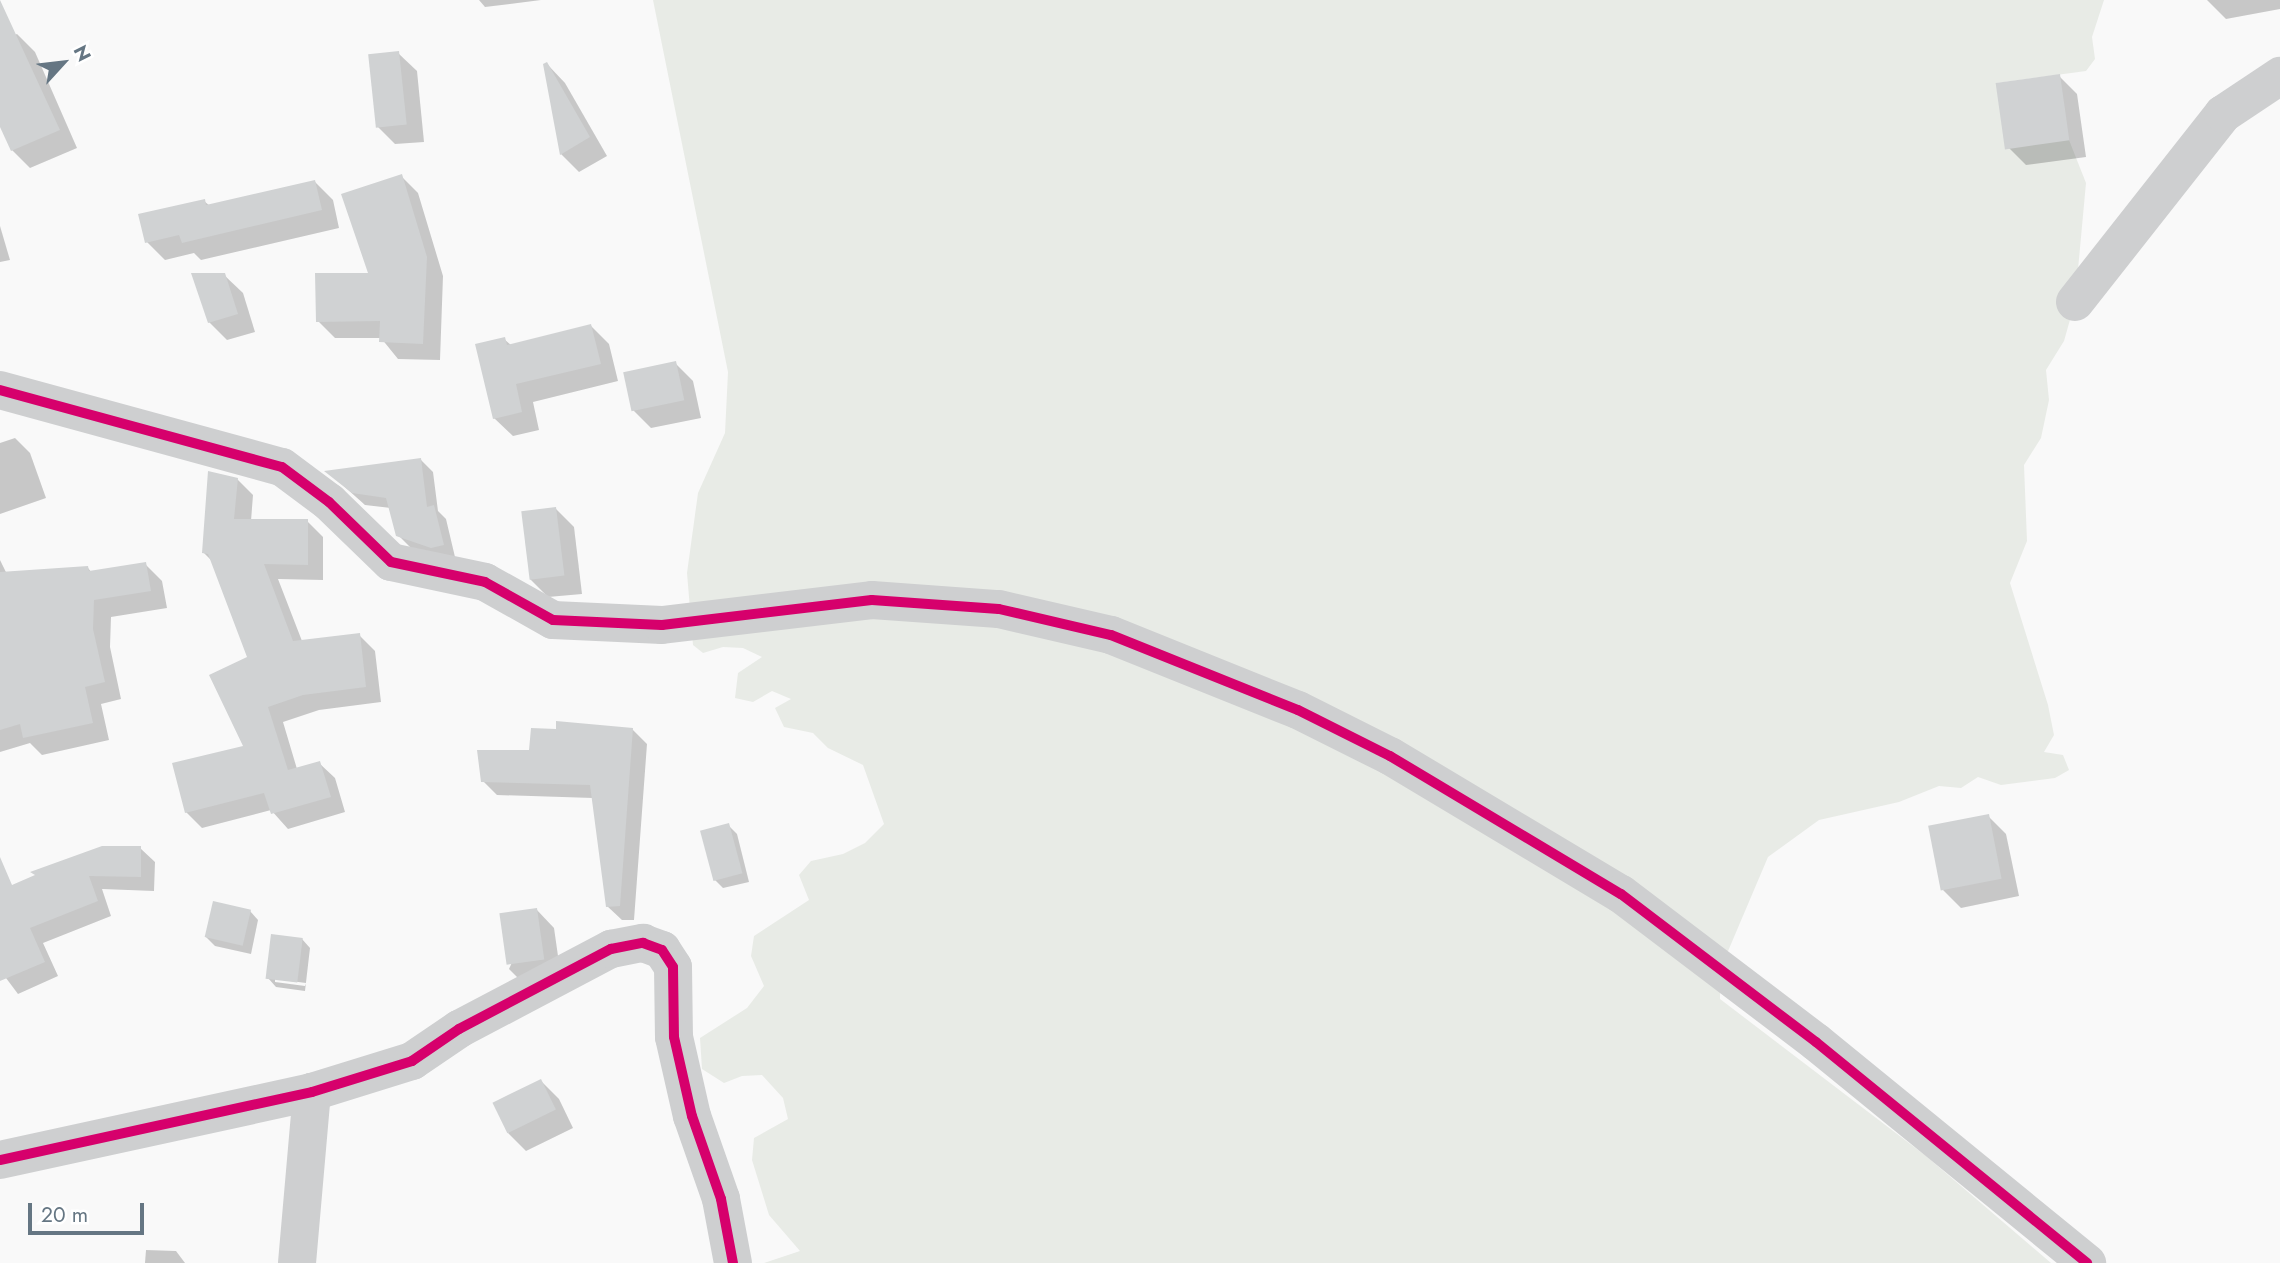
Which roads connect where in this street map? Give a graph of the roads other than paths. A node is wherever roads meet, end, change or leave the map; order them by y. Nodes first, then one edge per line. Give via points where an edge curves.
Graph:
1 (2280, 76) edge
2 (2075, 302) dead end
3 (0, 390) edge
4 (312, 1092) junction
5 (0, 1160) edge
6 (297, 1263) edge
7 (733, 1263) edge
8 (2087, 1263) edge

1 - 2 street via 2223,114
3 - 8 street via 282,467 329,502 391,562 485,582 553,620 663,625 872,600 999,609 1111,635 1298,710 1390,756 1621,894 1816,1042
4 - 5 street
4 - 6 street
4 - 7 street via 412,1061 459,1029 611,949 643,943 662,950 673,967 674,1037 692,1116 721,1199

